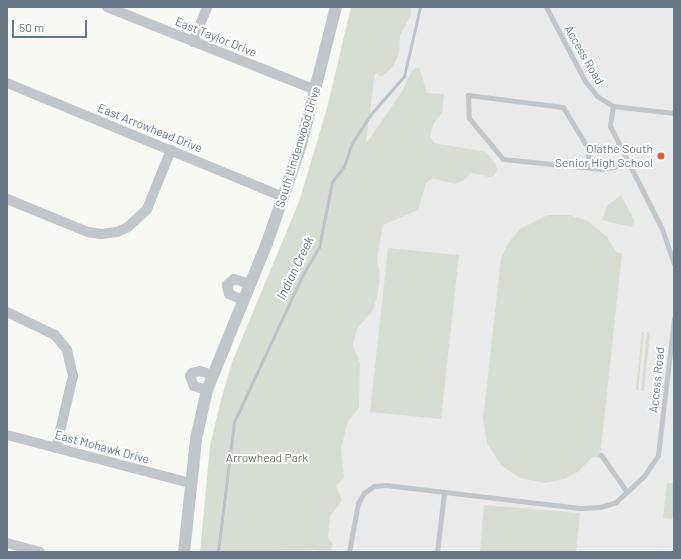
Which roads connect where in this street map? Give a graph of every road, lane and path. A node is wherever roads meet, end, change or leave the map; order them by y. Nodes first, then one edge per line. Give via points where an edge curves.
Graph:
1 (107, 7) edge
2 (207, 7) edge
3 (336, 7) edge
4 (546, 7) edge
5 (193, 42) junction
6 (7, 83) edge
7 (316, 90) junction
8 (612, 106) junction
9 (674, 113) edge
10 (171, 150) junction
11 (627, 160) junction
12 (588, 167) junction
13 (284, 197) junction
14 (7, 199) edge
15 (674, 263) edge
16 (250, 284) junction
17 (243, 300) junction
18 (7, 312) edge
19 (674, 318) edge
20 (674, 326) edge
21 (213, 375) junction
22 (207, 390) junction
23 (7, 435) edge
24 (56, 448) junction
25 (600, 455) dead end
26 (190, 483) junction
27 (444, 492) junction
28 (627, 492) junction
29 (7, 543) edge
30 (40, 552) edge
31 (184, 552) edge
32 (349, 552) edge
33 (438, 552) edge

1 - 5 street, East Taylor Drive
2 - 5 street
3 - 7 street, South Lindenwood Drive
4 - 8 lane, Access Road via 585,81 597,96
5 - 7 street, East Taylor Drive
6 - 10 street, East Arrowhead Drive
7 - 13 street, South Lindenwood Drive
8 - 9 lane, Access Road
8 - 11 lane via 610,126
10 - 13 street, East Arrowhead Drive
10 - 14 street via 147,209 128,227 116,232 88,232
11 - 12 lane via 607,169
11 - 15 lane via 662,229
12 - 12 lane via 503,158 468,118 468,95 563,107 589,150
13 - 16 street, South Lindenwood Drive
16 - 17 street, South Lindenwood Drive
16 - 17 street via 234,279 227,285 229,294
17 - 21 street, South Lindenwood Drive
18 - 24 street via 55,334 69,356 73,376
19 - 20 lane, Access Road
20 - 28 lane, Access Road via 660,444 650,468
21 - 22 street, South Lindenwood Drive
21 - 22 street via 195,371 190,376 194,386
22 - 26 street, South Lindenwood Drive via 196,439
23 - 24 street, East Mohawk Drive
24 - 26 street, East Mohawk Drive
25 - 28 lane
26 - 31 street, South Lindenwood Drive
27 - 28 lane, Access Road via 580,508 605,506 616,502
27 - 32 lane, Access Road via 386,485 374,486 364,493 358,503
27 - 33 lane
29 - 30 street

